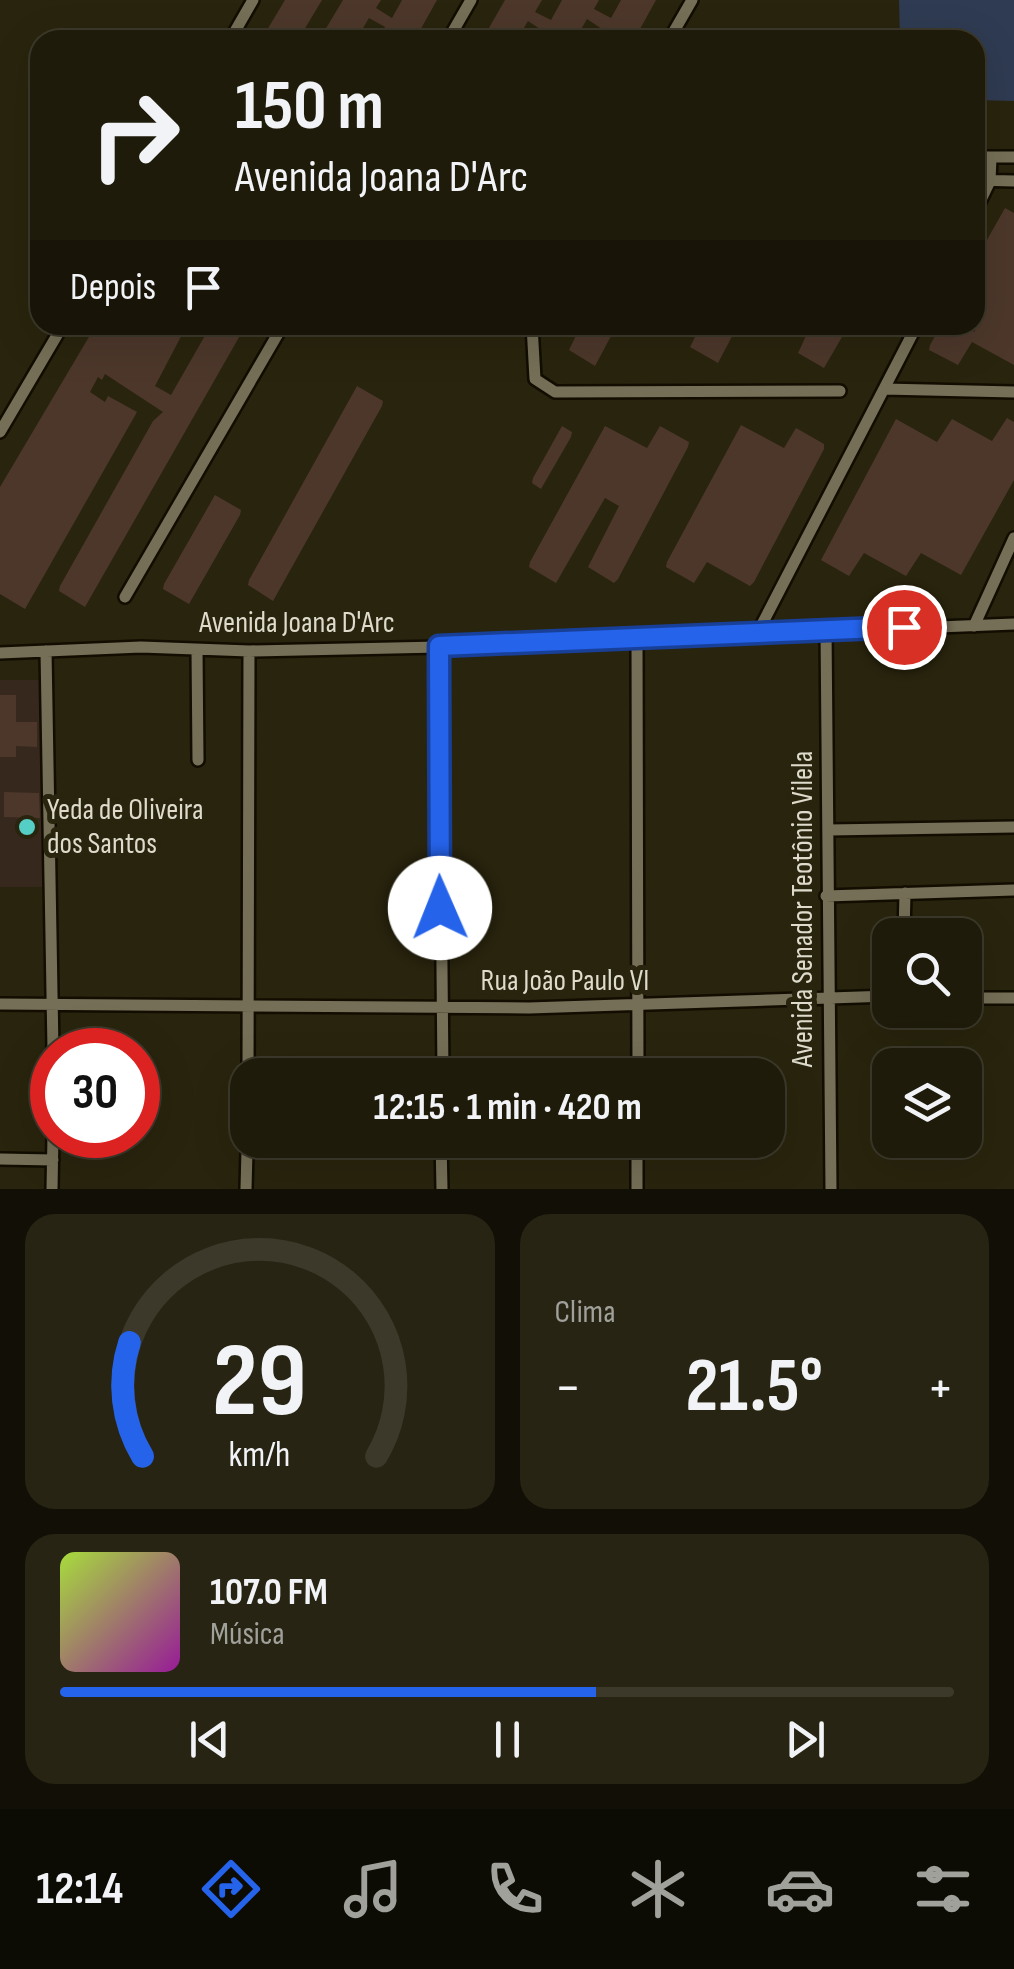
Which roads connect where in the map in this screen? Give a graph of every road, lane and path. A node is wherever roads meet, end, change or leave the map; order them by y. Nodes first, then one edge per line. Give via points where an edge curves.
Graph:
1 (254, 0) edge
2 (472, 0) edge
3 (692, 0) edge
4 (236, 30) edge
5 (454, 30) edge
6 (675, 30) edge
7 (985, 157) edge
8 (991, 157) junction
9 (1014, 157) edge
10 (985, 180) edge
11 (990, 180) junction
12 (1014, 180) edge
13 (985, 191) edge
14 (57, 335) edge
15 (276, 335) edge
16 (533, 335) edge
17 (912, 335) edge
18 (884, 389) junction
19 (840, 391) dead end
20 (1014, 392) edge
21 (0, 432) edge
22 (1014, 538) edge
23 (124, 597) dead end
24 (1014, 624) edge
25 (974, 626) junction
26 (826, 630) junction
27 (758, 632) junction
28 (637, 636) junction
29 (439, 646) junction
30 (197, 650) junction
31 (46, 651) junction
32 (248, 651) junction
33 (0, 653) edge
34 (198, 760) dead end
35 (1014, 827) edge
36 (829, 830) junction
37 (1014, 890) edge
38 (905, 893) junction
39 (826, 896) junction
40 (904, 918) edge
41 (872, 997) edge
42 (828, 998) junction
43 (982, 998) edge
44 (1014, 998) edge
45 (0, 1004) edge
46 (52, 1006) junction
47 (250, 1006) junction
48 (444, 1006) junction
49 (640, 1007) junction
50 (52, 1028) edge
51 (248, 1058) edge
52 (442, 1058) edge
53 (638, 1058) edge
54 (247, 1158) edge
55 (441, 1158) edge
56 (637, 1158) edge
57 (0, 1159) edge
58 (53, 1160) joint
59 (52, 1189) edge
60 (246, 1189) edge
61 (442, 1189) edge
62 (637, 1189) edge
63 (831, 1189) edge

1 - 4 street
2 - 5 street
3 - 6 street
7 - 8 street
8 - 9 street
8 - 11 street
10 - 11 street
11 - 12 street
11 - 13 street
14 - 21 street
15 - 23 street
16 - 19 street via 535,379 555,392
17 - 18 street
18 - 20 street
18 - 27 street
22 - 25 street
24 - 25 street, Avenida Joana D'Arc
25 - 26 street, Avenida Joana D'Arc
26 - 27 street, Avenida Joana D'Arc
26 - 36 street, Avenida Senador Teotônio Vilela
27 - 28 street, Avenida Joana D'Arc
28 - 29 street, Avenida Joana D'Arc
28 - 49 street
29 - 32 street, Avenida Joana D'Arc
29 - 48 street
30 - 31 street, Avenida Joana D'Arc
30 - 32 street, Avenida Joana D'Arc
30 - 34 street
31 - 33 street, Avenida Joana D'Arc
31 - 46 street
32 - 47 street
35 - 36 street
36 - 39 street, Avenida Senador Teotônio Vilela
37 - 38 street
38 - 39 street
38 - 40 street
39 - 42 street, Avenida Senador Teotônio Vilela
41 - 42 street, Rua João Paulo VI
42 - 49 street, Rua João Paulo VI
42 - 63 street, Avenida Senador Teotônio Vilela
43 - 44 street
45 - 46 street, Rua João Paulo VI
46 - 47 street, Rua João Paulo VI
46 - 50 street
47 - 48 street, Rua João Paulo VI
47 - 51 street
48 - 49 street, Rua João Paulo VI
48 - 52 street
49 - 53 street
54 - 60 street
55 - 61 street
56 - 62 street
57 - 58 street
58 - 59 street

